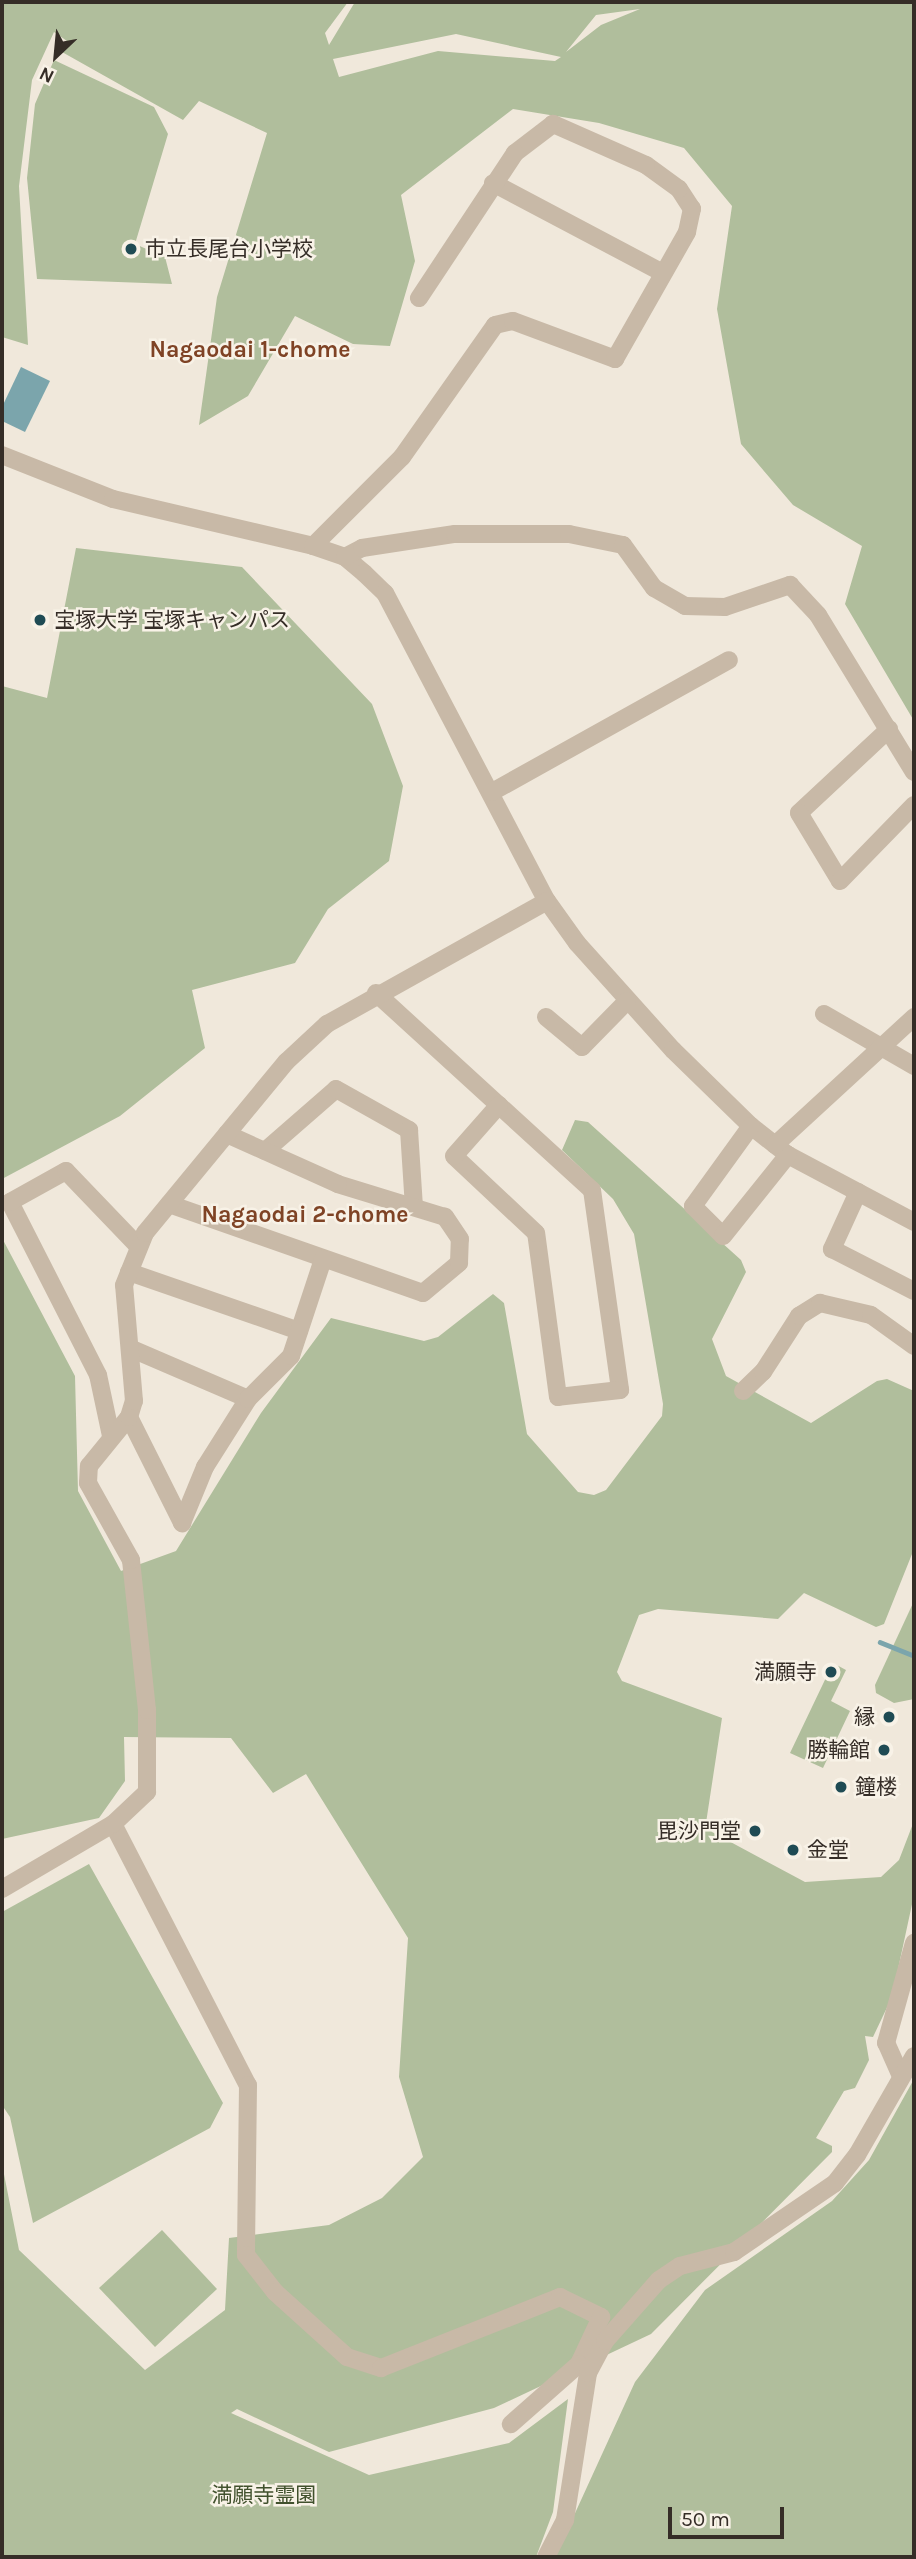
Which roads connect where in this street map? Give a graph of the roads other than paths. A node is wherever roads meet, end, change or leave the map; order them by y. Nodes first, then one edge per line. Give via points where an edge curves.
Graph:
1 (493, 183) junction
2 (663, 273) junction
3 (419, 298) dead end
4 (2, 455) edge
5 (313, 546) junction
6 (345, 557) junction
7 (729, 660) dead end
8 (889, 729) junction
9 (914, 772) edge
10 (492, 792) junction
11 (914, 805) edge
12 (547, 901) junction
13 (376, 993) junction
14 (627, 1001) junction
15 (824, 1014) dead end
16 (546, 1017) dead end
17 (914, 1017) edge
18 (879, 1046) junction
19 (914, 1066) edge
20 (499, 1105) junction
21 (751, 1126) junction
22 (226, 1134) junction
23 (781, 1150) junction
24 (265, 1151) junction
25 (858, 1192) junction
26 (169, 1205) junction
27 (414, 1206) junction
28 (914, 1222) edge
29 (139, 1247) junction
30 (323, 1259) junction
31 (130, 1272) junction
32 (914, 1291) edge
33 (299, 1331) junction
34 (914, 1346) edge
35 (132, 1349) junction
36 (743, 1391) dead end
37 (248, 1399) junction
38 (129, 1417) junction
39 (111, 1436) junction
40 (113, 1824) junction
41 (2, 1889) edge
42 (914, 1943) edge
43 (914, 2056) edge
44 (900, 2074) junction
45 (511, 2424) dead end
46 (546, 2557) edge

1 - 2 street
1 - 2 street via 515,153 553,124 646,165 679,189 692,209
1 - 3 street
2 - 5 street via 615,359 513,321 495,325 402,457
4 - 5 street via 113,499
5 - 6 street
6 - 8 street via 362,548 454,534 569,534 623,545 654,588 685,606 725,607 790,585 818,615
6 - 10 street via 385,593
7 - 10 street
8 - 9 street
8 - 11 street via 799,813 840,881
10 - 12 street
12 - 13 street
12 - 14 street
13 - 20 street
13 - 22 street via 327,1024 286,1062
14 - 16 street via 582,1047
14 - 21 street
15 - 18 street
17 - 18 street
18 - 19 street
18 - 23 street
20 - 20 street via 592,1190 620,1390 558,1397 536,1233 454,1156
21 - 23 street
21 - 23 street via 693,1206 723,1236
22 - 24 street
22 - 26 street
23 - 25 street
24 - 27 street via 338,1184
24 - 27 street via 337,1089 409,1130
25 - 28 street
25 - 32 street via 832,1249
26 - 29 street
26 - 30 street
27 - 30 street via 445,1217 460,1239 459,1263 423,1293
29 - 31 street
29 - 39 street via 66,1171 10,1202 99,1375
30 - 33 street
31 - 33 street
31 - 35 street via 124,1285
33 - 37 street via 291,1356
34 - 36 street via 871,1315 820,1303 799,1316 763,1372
35 - 37 street
35 - 38 street via 134,1401
37 - 38 street via 205,1467 182,1523
38 - 39 street
39 - 40 street via 89,1466 88,1483 131,1560 147,1737 147,1792
40 - 41 street
40 - 45 street via 248,2085 247,2255 275,2292 347,2357 381,2368 560,2297 601,2317 579,2364
42 - 44 street via 886,2043
43 - 44 street
44 - 46 street via 857,2155 835,2182 734,2252 680,2266 659,2280 605,2341 588,2373 565,2520

